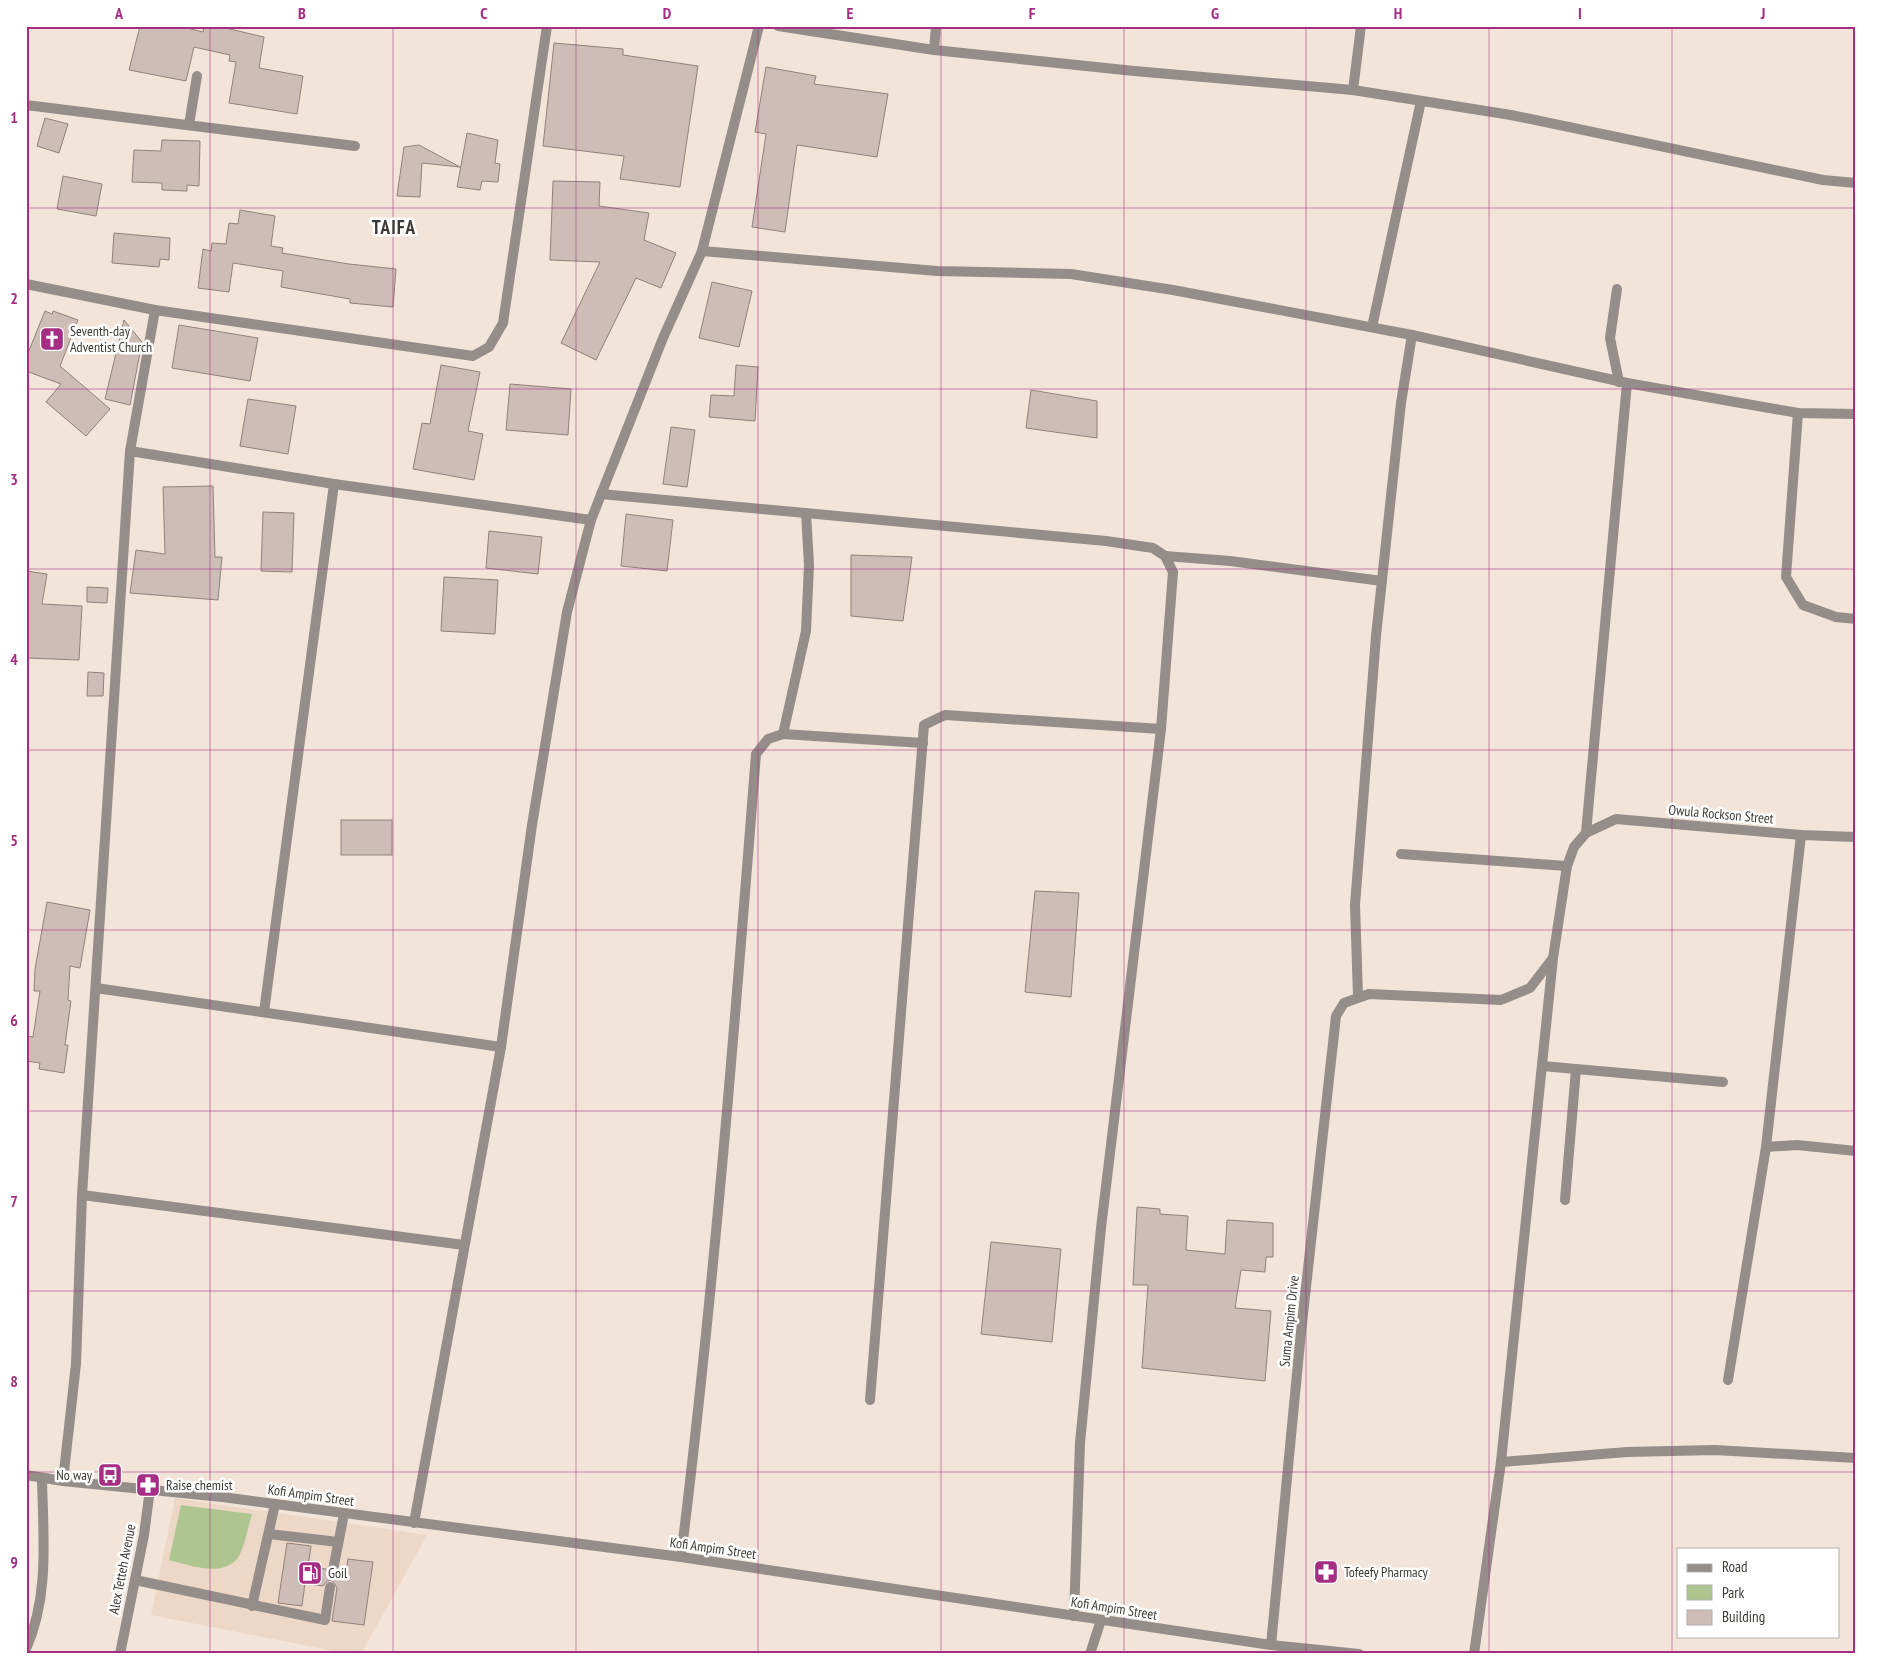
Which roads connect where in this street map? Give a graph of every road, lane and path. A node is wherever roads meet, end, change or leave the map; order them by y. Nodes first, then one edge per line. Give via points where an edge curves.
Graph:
1 (548, 26) edge
2 (759, 26) edge
3 (778, 26) edge
4 (936, 26) edge
5 (1361, 26) edge
6 (934, 50) junction
7 (197, 76) dead end
8 (1353, 90) junction
9 (1421, 101) junction
10 (26, 105) edge
11 (189, 124) junction
12 (355, 146) dead end
13 (1856, 183) edge
14 (702, 250) junction
15 (26, 284) edge
16 (1617, 289) dead end
17 (155, 310) junction
18 (1372, 327) junction
19 (1412, 334) junction
20 (1623, 382) junction
21 (1798, 413) junction
22 (1856, 414) edge
23 (130, 451) junction
24 (334, 484) junction
25 (601, 494) junction
26 (806, 513) junction
27 (591, 520) junction
28 (1165, 556) junction
29 (1382, 581) junction
30 (1856, 619) edge
31 (1161, 729) junction
32 (784, 734) junction
33 (923, 743) junction
34 (1586, 833) junction
35 (1801, 835) junction
36 (1856, 837) edge
37 (1401, 854) dead end
38 (1567, 866) junction
39 (1553, 958) junction
40 (96, 988) junction
41 (1358, 996) junction
42 (264, 1012) junction
43 (501, 1046) junction
44 (1542, 1066) junction
45 (1576, 1069) junction
46 (1724, 1082) dead end
47 (1766, 1147) junction
48 (1856, 1151) edge
49 (82, 1195) junction
50 (1565, 1200) dead end
51 (464, 1245) junction
52 (1728, 1380) dead end
53 (870, 1400) dead end
54 (1856, 1458) edge
55 (1501, 1462) junction
56 (26, 1475) edge
57 (42, 1478) junction
58 (63, 1481) junction
59 (150, 1490) junction
60 (275, 1504) junction
61 (344, 1514) junction
62 (414, 1523) junction
63 (269, 1534) junction
64 (338, 1542) junction
65 (681, 1557) junction
66 (333, 1570) dead end
67 (135, 1580) junction
68 (330, 1587) dead end
69 (252, 1606) junction
70 (1074, 1616) junction
71 (1101, 1620) junction
72 (1271, 1645) junction
73 (26, 1649) edge
74 (1295, 1651) edge
75 (120, 1654) edge
76 (1090, 1654) edge
77 (1359, 1654) edge
78 (1474, 1654) edge

1 - 17 street via 503,323 489,347 473,356
2 - 14 street
3 - 6 street
4 - 6 street
5 - 8 street
6 - 8 street
7 - 11 street
8 - 9 street
9 - 13 street via 1511,115 1824,180
9 - 18 street
10 - 11 street
11 - 12 street
14 - 18 street via 937,271 1071,274
14 - 25 street
15 - 17 street
16 - 20 street via 1610,338
17 - 23 street
18 - 19 street
19 - 20 street
19 - 29 street via 1401,403
20 - 21 street
20 - 34 street
21 - 22 street
21 - 30 street via 1786,577 1803,605 1836,617
23 - 24 street
23 - 40 street
24 - 27 street
24 - 42 street
25 - 26 street
25 - 27 street
26 - 28 street via 1106,541 1153,548
26 - 32 street via 809,564 806,631
27 - 43 street via 567,612 532,825
28 - 29 street
28 - 31 street via 1173,572 1173,588
29 - 41 street via 1355,905
31 - 33 street via 945,715 924,725
31 - 70 street via 1101,1228 1082,1424
32 - 33 street
32 - 65 street via 768,739 756,754 702,1386
33 - 53 street
34 - 35 street, Owula Rockson Street via 1616,819
34 - 38 street via 1574,847
35 - 36 street, Owula Rockson Street
35 - 47 street
37 - 38 street
38 - 39 street
39 - 41 street via 1530,988 1501,1000
39 - 44 street
40 - 42 street
40 - 49 street
41 - 72 street, Suma Ampim Drive via 1344,1003 1336,1016
42 - 43 street
43 - 51 street
44 - 45 street
44 - 55 street
45 - 46 street
45 - 50 street
47 - 48 street via 1797,1145
47 - 52 street
49 - 51 street
49 - 58 street via 76,1364
51 - 62 street
54 - 55 street via 1715,1450 1627,1452
55 - 78 street
56 - 57 street, Kofi Ampim Street
57 - 58 street, Kofi Ampim Street
57 - 73 street via 44,1573 38,1620
58 - 59 street, Kofi Ampim Street
59 - 60 street, Kofi Ampim Street
59 - 67 street, Alex Tetteh Avenue
60 - 61 street, Kofi Ampim Street
60 - 63 street
61 - 62 street, Kofi Ampim Street
61 - 64 street
62 - 65 street, Kofi Ampim Street
63 - 64 street
63 - 69 street
64 - 66 street
65 - 70 street, Kofi Ampim Street
67 - 69 street
67 - 75 street, Alex Tetteh Avenue
68 - 69 street via 325,1620
70 - 71 street, Kofi Ampim Street
71 - 72 street, Kofi Ampim Street
71 - 76 street
72 - 74 street, Kofi Ampim Street
74 - 77 street, Kofi Ampim Street

